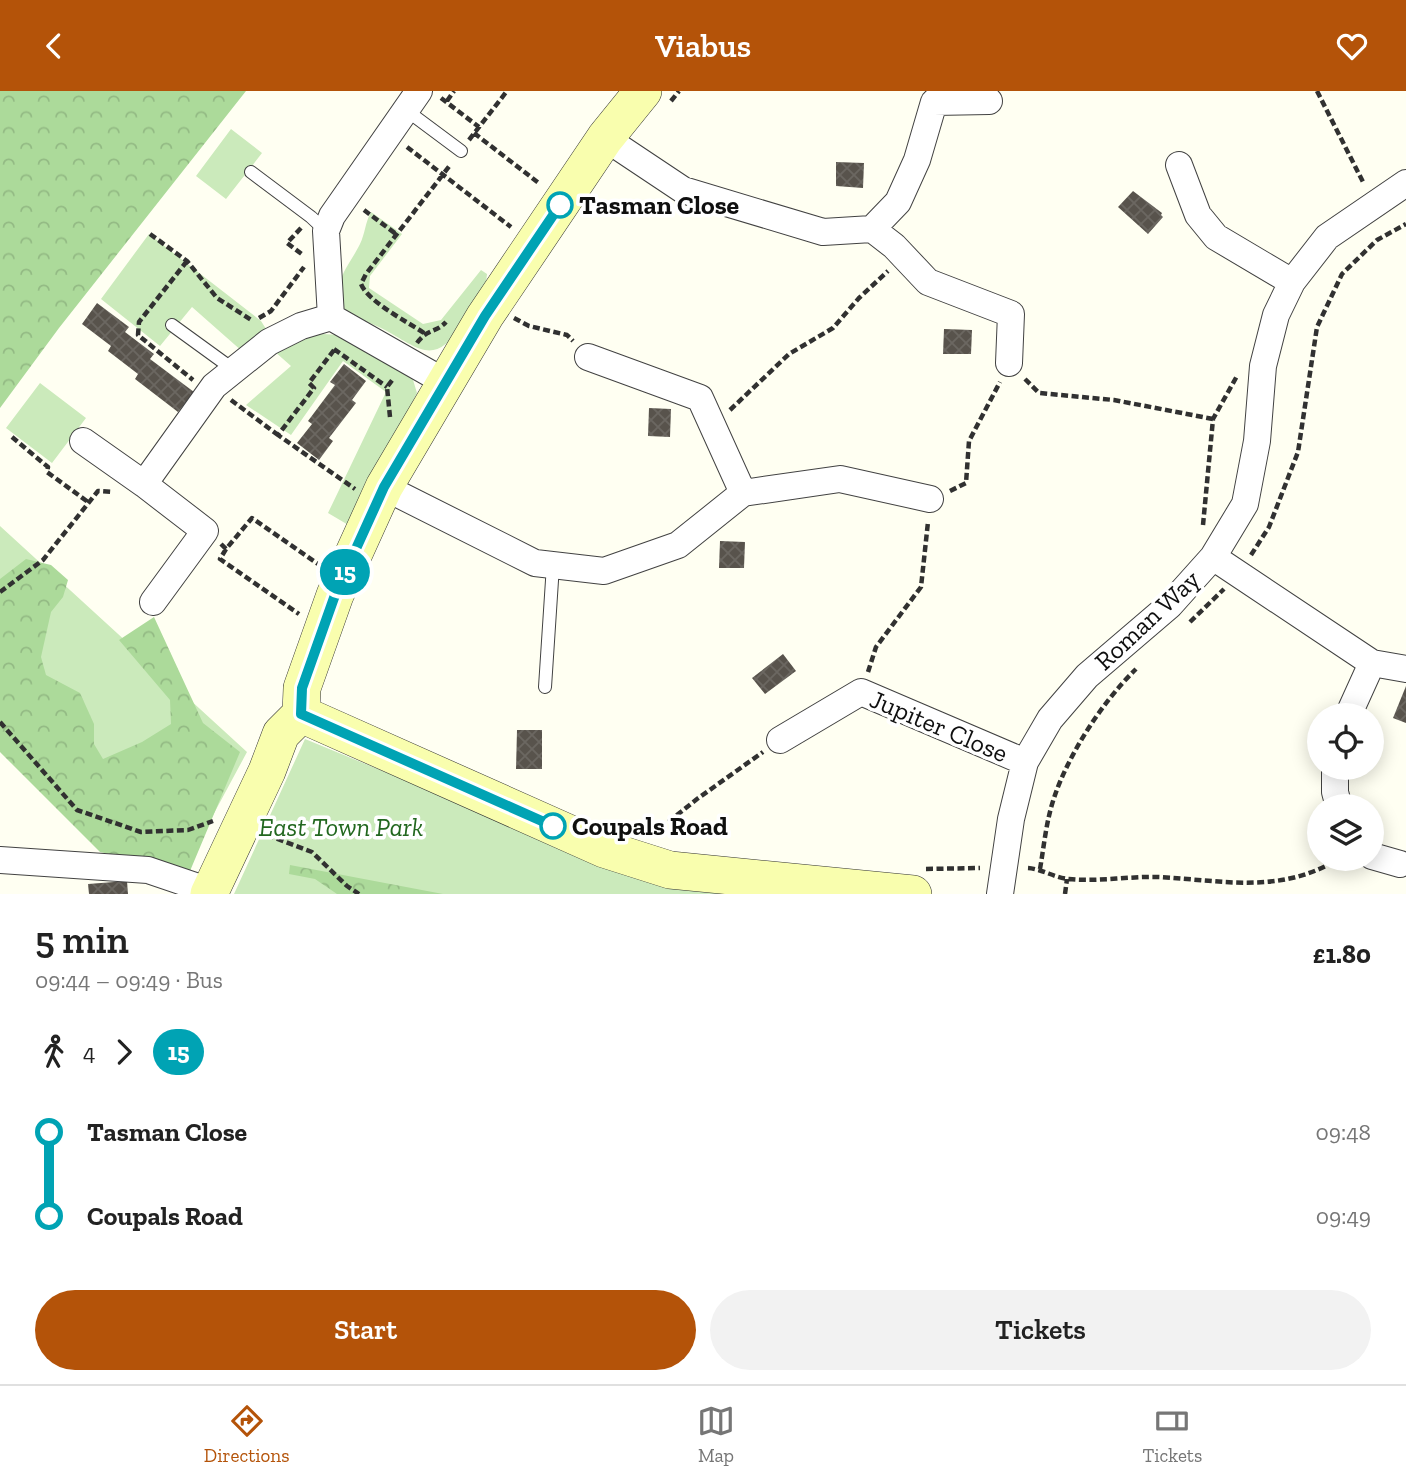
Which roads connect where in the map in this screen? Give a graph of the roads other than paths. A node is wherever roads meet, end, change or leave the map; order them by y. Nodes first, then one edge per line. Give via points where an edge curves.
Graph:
1 (643, 91) edge
2 (934, 96) edge
3 (421, 99) edge
4 (989, 101) dead end
5 (605, 138) junction
6 (461, 151) road end
7 (1179, 166) dead end
8 (251, 172) dead end
9 (1406, 183) edge
10 (318, 224) junction
11 (872, 229) junction
12 (1292, 282) junction
13 (331, 317) junction
14 (172, 325) dead end
15 (588, 357) road end
16 (1009, 363) road end
17 (228, 366) junction
18 (445, 382) junction
19 (83, 440) dead end
20 (144, 484) junction
21 (370, 488) junction
22 (743, 493) junction
23 (930, 499) road end
24 (1208, 546) junction
25 (553, 565) junction
26 (153, 602) dead end
27 (1372, 663) junction
28 (1406, 669) edge
29 (545, 687) dead end
30 (1354, 703) edge
31 (301, 714) junction
32 (780, 740) road end
33 (1025, 762) junction
34 (0, 860) edge
35 (1384, 860) edge
36 (1401, 865) dead end
37 (916, 883) edge
38 (209, 892) edge
39 (1000, 894) edge

1 - 5 street
2 - 4 street
2 - 11 street via 917,160 898,202
3 - 6 lane
3 - 10 street via 346,196
5 - 11 street via 683,190 823,232
5 - 18 street
7 - 12 street via 1198,215 1216,237
8 - 10 lane
9 - 12 street, Roman Way via 1327,237
10 - 13 street
11 - 16 street via 928,282 1011,314
12 - 24 street, Roman Way via 1276,315 1263,366 1257,440 1245,504
13 - 17 street via 301,326
13 - 18 street
14 - 17 lane
15 - 22 street via 700,398
17 - 20 street
18 - 21 street
19 - 20 street
20 - 26 street via 205,531
21 - 25 street via 535,563
21 - 31 street via 302,688
22 - 23 street via 840,479
22 - 25 street via 678,545 604,571
24 - 27 street
24 - 33 street, Roman Way via 1170,605 1087,676 1050,719
25 - 29 lane
27 - 28 street
27 - 30 street
31 - 37 street via 604,849 670,870
31 - 38 street via 281,734
32 - 33 street, Jupiter Close via 861,692
33 - 39 street, Roman Way
34 - 38 street via 148,870
35 - 36 street

